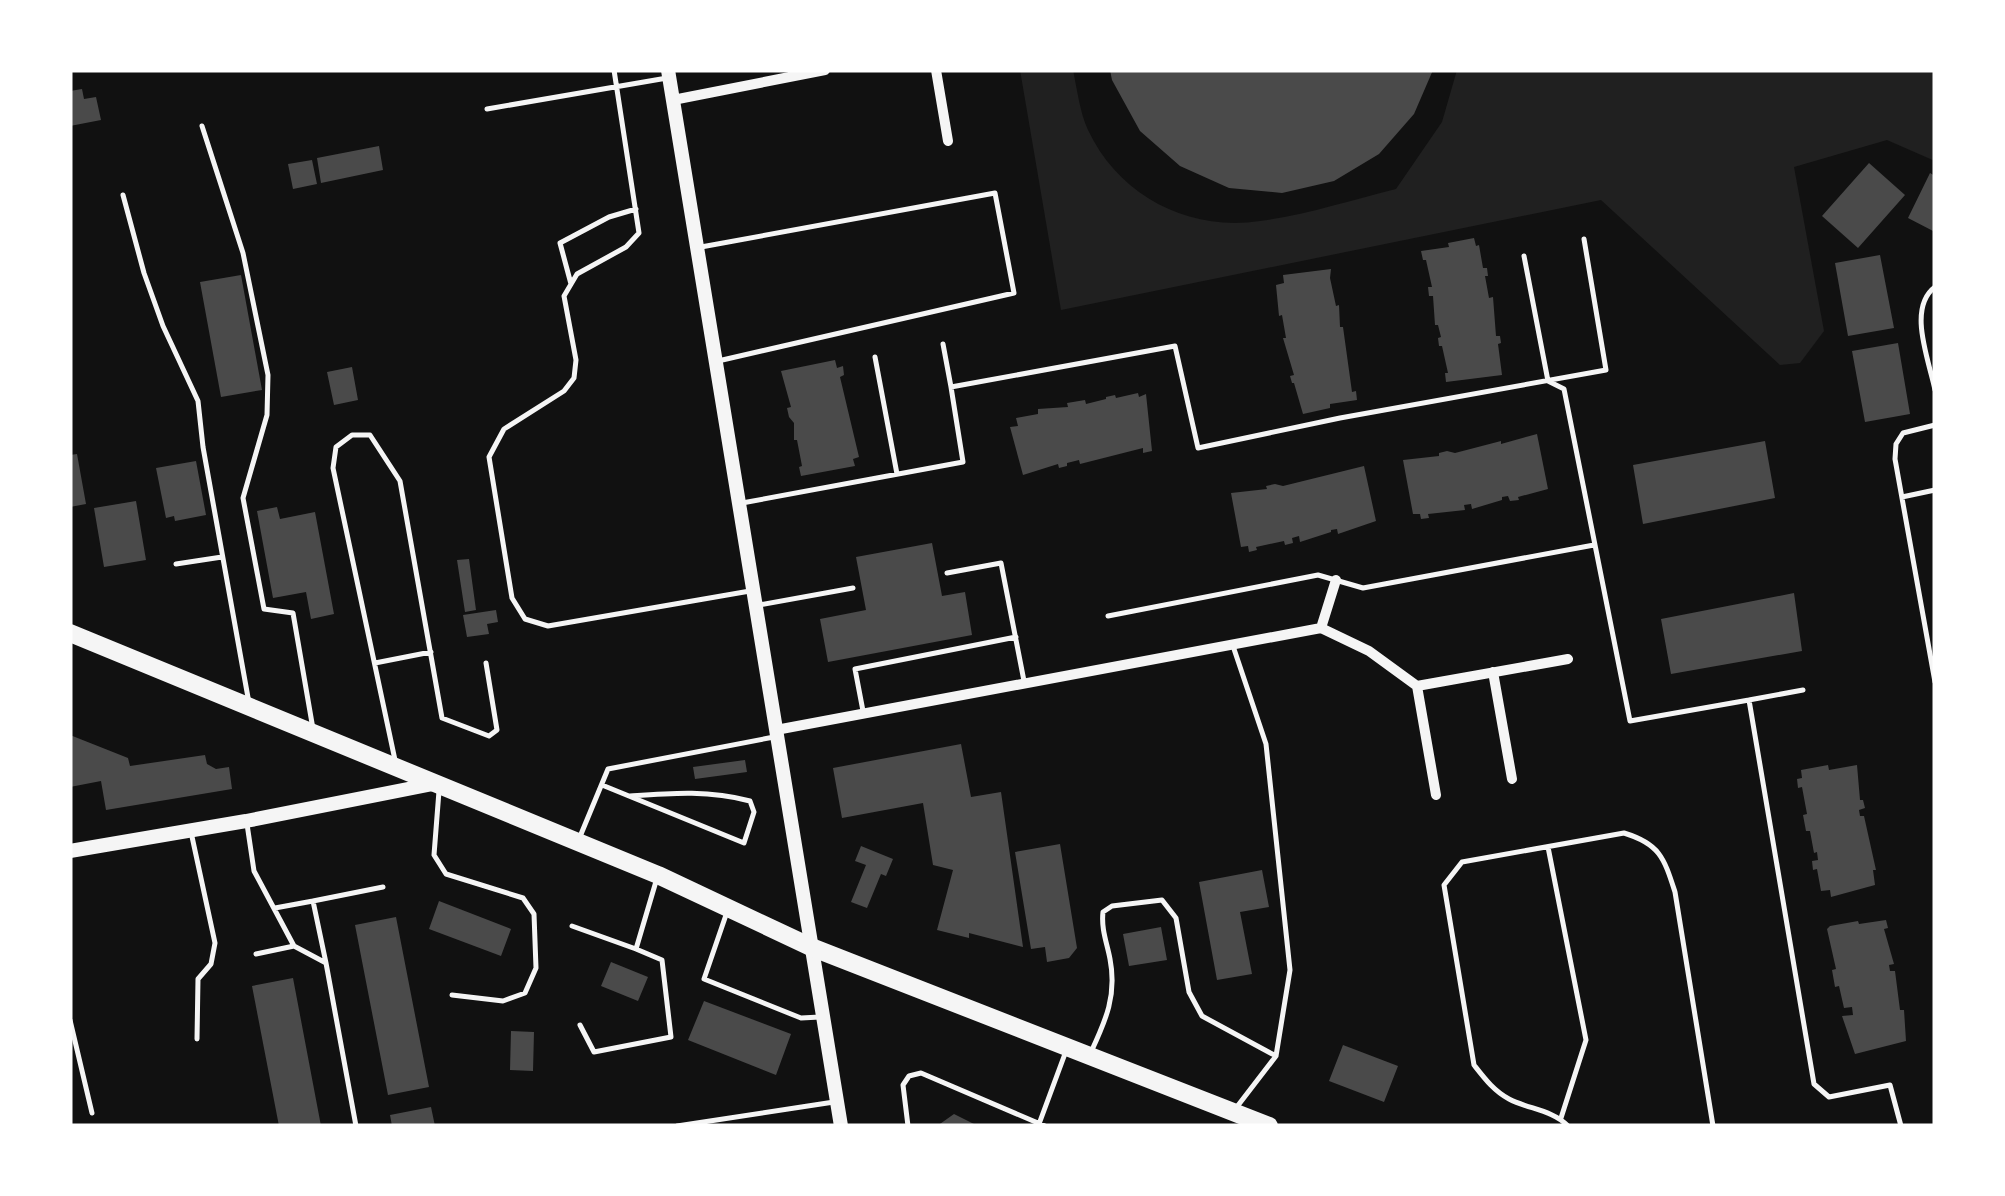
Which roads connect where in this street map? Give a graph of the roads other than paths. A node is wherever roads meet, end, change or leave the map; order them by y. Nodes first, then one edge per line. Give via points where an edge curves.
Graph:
1 (614, 70) edge
2 (826, 70) edge
3 (936, 70) edge
4 (669, 74) edge
5 (617, 86) junction
6 (673, 100) junction
7 (487, 109) dead end
8 (202, 126) dead end
9 (948, 141) dead end
10 (123, 196) dead end
11 (636, 209) junction
12 (1584, 240) dead end
13 (698, 248) junction
14 (1524, 256) dead end
15 (571, 284) junction
16 (1935, 286) edge
17 (943, 344) dead end
18 (875, 357) dead end
19 (716, 361) junction
20 (1548, 381) junction
21 (951, 388) junction
22 (1935, 390) edge
23 (1935, 425) edge
24 (897, 474) junction
25 (1935, 490) edge
26 (1902, 497) junction
27 (739, 503) junction
28 (1594, 545) junction
29 (222, 557) junction
30 (176, 564) dead end
31 (947, 573) dead end
32 (1336, 580) junction
33 (854, 588) dead end
34 (754, 598) junction
35 (1108, 616) dead end
36 (1321, 628) junction
37 (70, 633) edge
38 (1016, 637) junction
39 (1233, 644) junction
40 (430, 652) junction
41 (1568, 659) dead end
42 (375, 663) junction
43 (486, 663) dead end
44 (1493, 672) junction
45 (1935, 682) edge
46 (1025, 684) junction
47 (1417, 686) junction
48 (1803, 690) dead end
49 (1749, 700) junction
50 (250, 706) junction
51 (864, 714) junction
52 (313, 732) junction
53 (776, 734) junction
54 (396, 766) junction
55 (1512, 778) dead end
56 (440, 783) junction
57 (602, 785) junction
58 (1436, 795) dead end
59 (630, 796) junction
60 (246, 821) junction
61 (190, 829) junction
62 (578, 842) junction
63 (1548, 847) junction
64 (70, 851) edge
65 (658, 875) junction
66 (383, 887) dead end
67 (313, 901) junction
68 (274, 908) junction
69 (728, 908) junction
70 (572, 926) dead end
71 (294, 946) junction
72 (812, 948) junction
73 (636, 949) junction
74 (256, 954) dead end
75 (326, 963) junction
76 (452, 996) dead end
77 (823, 1017) junction
78 (70, 1020) edge
79 (580, 1025) dead end
80 (197, 1040) dead end
81 (1068, 1047) junction
82 (1090, 1056) junction
83 (1276, 1056) junction
84 (838, 1102) junction
85 (1234, 1111) junction
86 (92, 1113) dead end
87 (1560, 1118) junction
88 (1042, 1125) edge
89 (356, 1126) edge
90 (677, 1126) edge
91 (841, 1126) edge
92 (908, 1126) edge
93 (1269, 1126) edge
94 (1568, 1126) edge
95 (1713, 1126) edge
96 (1901, 1126) edge

1 - 5 lane
2 - 6 street
3 - 9 street
4 - 5 lane
4 - 6 street
5 - 7 lane
5 - 11 lane
6 - 13 street
8 - 52 lane via 243,253 268,375 268,416 243,498 264,609 293,614
10 - 29 lane via 163,326 198,401
11 - 15 lane via 640,233
11 - 15 lane via 560,243
12 - 20 lane via 1606,370
13 - 19 street
13 - 19 lane via 995,194 1014,292
14 - 20 lane
15 - 34 lane via 564,296 574,378 564,392 504,429 490,457 512,598 525,620 548,626
16 - 22 lane via 1924,295 1920,312
17 - 21 lane
18 - 24 lane
19 - 27 street
20 - 21 lane via 1198,448 1175,346
20 - 28 lane via 1564,389
21 - 24 lane via 964,462
23 - 26 lane via 1903,432 1896,444
24 - 27 lane
25 - 26 lane
26 - 45 lane
27 - 34 street
28 - 32 lane via 1363,588
28 - 49 lane via 1630,721
29 - 30 lane
29 - 50 lane
31 - 38 lane via 1001,563
32 - 35 lane via 1318,575
32 - 36 street
33 - 34 lane
34 - 53 street
36 - 39 street
36 - 47 street via 1369,650
37 - 50 highway
38 - 46 lane
38 - 51 lane via 855,669
39 - 46 street
39 - 83 lane via 1266,744 1286,911 1290,970
40 - 42 lane
40 - 42 lane via 400,482 370,435 353,435 336,446 333,468
40 - 43 lane via 442,718 489,736 497,730
41 - 44 street
42 - 54 lane
44 - 47 street
44 - 55 street
46 - 51 street
47 - 58 street
48 - 49 lane
49 - 96 lane via 1814,1084 1829,1097 1890,1085
50 - 52 highway
51 - 53 street
52 - 54 highway
53 - 57 lane via 608,770
53 - 72 street
54 - 56 highway
56 - 60 street
56 - 62 highway
56 - 76 lane via 434,855 446,874 523,898 534,914 536,968 525,992 504,1001
57 - 59 lane
57 - 62 lane
59 - 59 lane via 744,843 754,812 750,801 724,794
60 - 61 street
60 - 68 lane via 254,870
61 - 64 street
61 - 80 lane via 215,943 211,964 198,978
62 - 65 highway
63 - 87 lane via 1586,1040
63 - 87 lane via 1462,862 1444,885 1474,1066 1510,1100
63 - 95 lane via 1624,833 1646,840 1664,858
65 - 69 highway
65 - 73 lane
66 - 67 lane
67 - 68 lane
67 - 75 lane
68 - 71 lane
69 - 72 highway
69 - 77 lane via 704,978 802,1018
70 - 73 lane
71 - 74 lane
71 - 75 lane
72 - 77 street
72 - 81 highway
73 - 79 lane via 662,960 671,1037 594,1052
75 - 89 lane
77 - 84 street
78 - 86 lane
81 - 82 highway
81 - 88 lane
82 - 83 lane via 1114,990 1102,912 1162,900 1176,918 1189,992 1202,1016
82 - 85 highway
83 - 85 lane
84 - 90 lane
84 - 91 street
85 - 93 highway
87 - 94 lane
88 - 92 lane via 920,1073 903,1085

